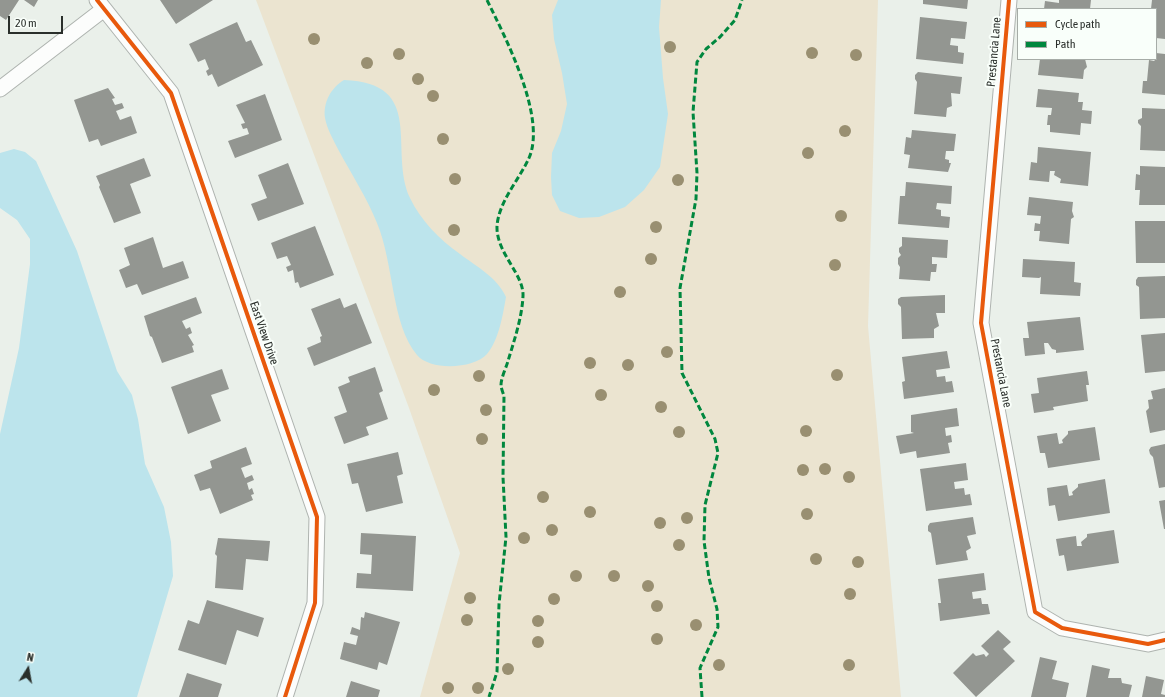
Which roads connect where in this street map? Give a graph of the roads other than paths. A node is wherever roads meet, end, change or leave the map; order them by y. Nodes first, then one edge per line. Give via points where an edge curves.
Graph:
1 (1009, 0) edge
2 (100, 4) edge
3 (0, 89) edge
4 (1165, 640) edge
5 (285, 697) edge

1 - 4 street, Prestancia Lane via 981,323 1035,612 1062,628 1148,644
2 - 3 street
2 - 5 street, East View Drive via 171,93 317,517 315,603

